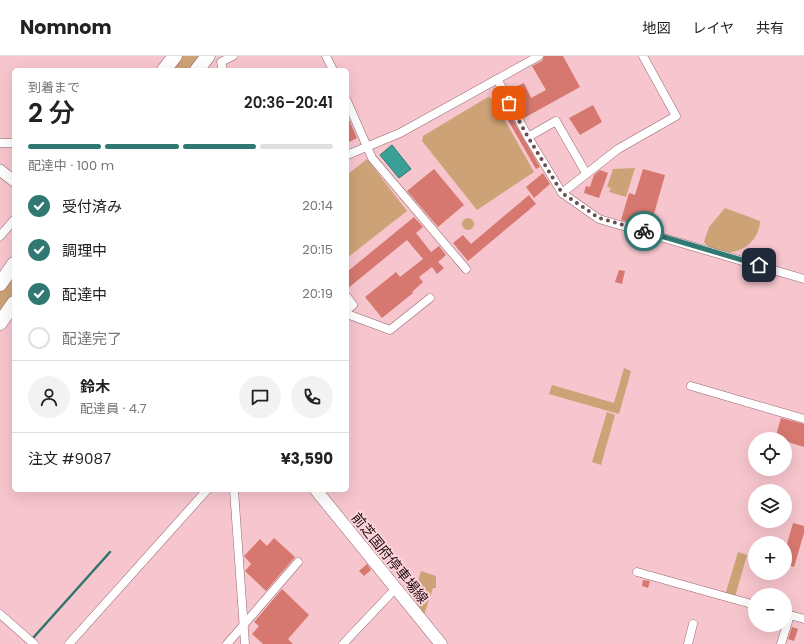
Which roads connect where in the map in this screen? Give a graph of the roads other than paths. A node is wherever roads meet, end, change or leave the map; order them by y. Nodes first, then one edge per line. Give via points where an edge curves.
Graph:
1 (175, 56) edge
2 (208, 56) edge
3 (233, 56) edge
4 (326, 56) edge
5 (539, 56) edge
6 (643, 56) edge
7 (166, 68) edge
8 (199, 68) edge
9 (222, 68) edge
10 (332, 68) edge
11 (497, 79) junction
12 (349, 105) edge
13 (528, 137) junction
14 (0, 143) edge
15 (12, 143) edge
16 (369, 147) junction
17 (349, 153) edge
18 (0, 170) edge
19 (586, 173) junction
20 (12, 179) edge
21 (562, 193) junction
22 (12, 222) edge
23 (0, 236) edge
24 (12, 267) edge
25 (466, 269) dead end
26 (804, 279) edge
27 (0, 284) edge
28 (430, 298) dead end
29 (349, 299) edge
30 (12, 306) edge
31 (349, 308) edge
32 (349, 315) edge
33 (0, 323) edge
34 (691, 386) dead end
35 (804, 419) edge
36 (205, 492) edge
37 (234, 492) edge
38 (318, 492) edge
39 (298, 562) dead end
40 (636, 572) dead end
41 (396, 588) junction
42 (748, 603) edge
43 (0, 614) edge
44 (792, 615) edge
45 (804, 619) edge
46 (694, 624) dead end
47 (244, 625) junction
48 (784, 632) edge
49 (34, 644) edge
50 (69, 644) edge
51 (227, 644) edge
52 (244, 644) edge
53 (343, 644) edge
54 (441, 644) edge
55 (688, 644) edge
56 (781, 644) edge

1 - 7 highway
2 - 8 highway
3 - 9 street via 221,62
4 - 10 street
5 - 11 street
6 - 19 street via 676,116 618,149
11 - 13 street
11 - 16 street via 400,133
12 - 16 street
13 - 19 street via 556,121
13 - 21 street
14 - 15 street
16 - 17 street
16 - 25 street via 372,158
18 - 20 street
19 - 21 street
21 - 26 street via 599,218
22 - 23 street
24 - 27 highway
28 - 32 street via 390,330
29 - 31 street via 353,304
30 - 33 highway
34 - 35 street
36 - 50 street
37 - 47 street
38 - 41 main road, 前芝国府停車場線
39 - 47 street
40 - 42 street
41 - 53 street
41 - 54 main road, 前芝国府停車場線
43 - 49 street
44 - 45 street
46 - 55 street
47 - 51 street
47 - 52 street
48 - 56 street

